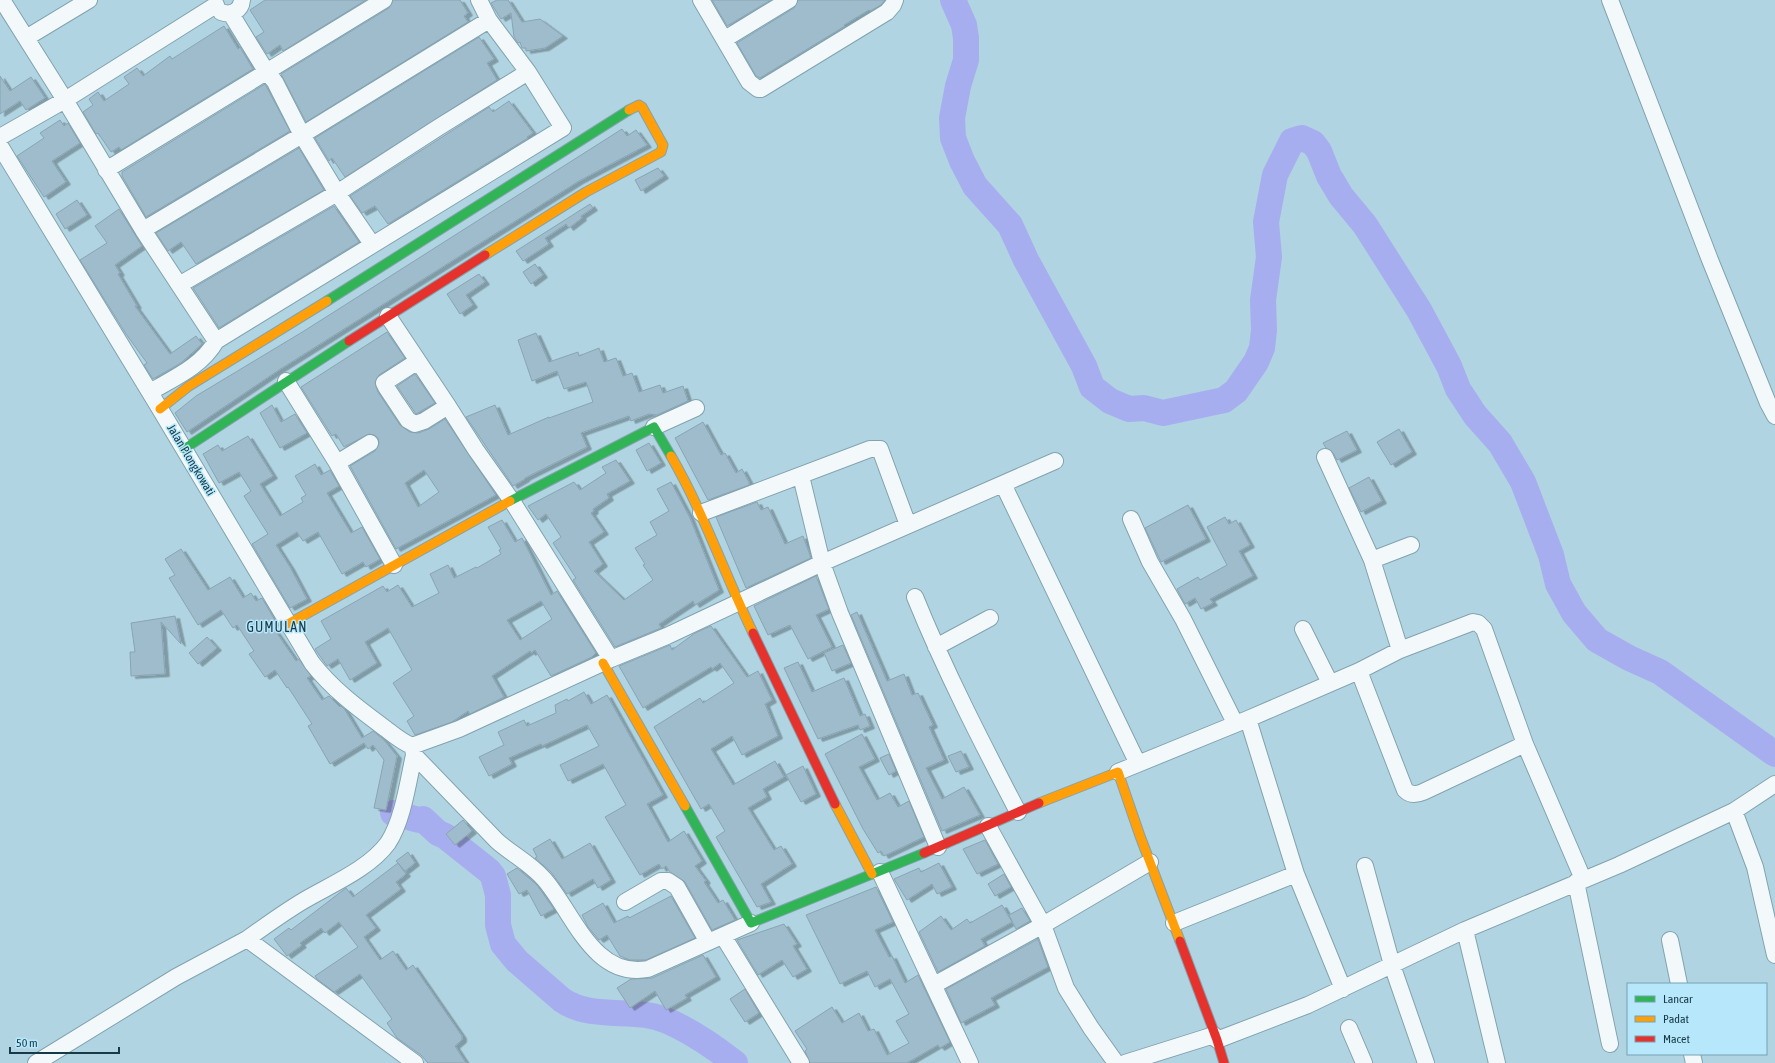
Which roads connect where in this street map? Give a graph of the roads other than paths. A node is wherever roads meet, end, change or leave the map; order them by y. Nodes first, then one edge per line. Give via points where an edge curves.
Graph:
1 (2, 0) edge
2 (88, 0) edge
3 (384, 0) edge
4 (479, 0) edge
5 (701, 0) edge
6 (789, 0) edge
7 (895, 0) edge
8 (1610, 0) edge
9 (216, 3) edge
10 (237, 8) edge
11 (489, 20) junction
12 (26, 38) junction
13 (725, 39) junction
14 (528, 72) junction
15 (271, 74) junction
16 (66, 100) junction
17 (302, 135) junction
18 (0, 137) edge
19 (0, 146) edge
20 (106, 170) junction
21 (337, 193) junction
22 (143, 230) junction
23 (372, 244) junction
24 (179, 285) junction
25 (388, 316) junction
26 (216, 341) junction
27 (418, 361) junction
28 (286, 381) junction
29 (150, 392) junction
30 (448, 406) junction
31 (696, 408) dead end
32 (160, 409) junction
33 (1775, 416) edge
34 (654, 427) junction
35 (370, 443) dead end
36 (184, 449) junction
37 (1325, 457) dead end
38 (1055, 461) dead end
39 (337, 463) junction
40 (801, 476) junction
41 (1003, 484) junction
42 (512, 501) junction
43 (701, 513) junction
44 (1131, 519) dead end
45 (908, 525) junction
46 (1411, 545) dead end
47 (1372, 560) junction
48 (822, 563) junction
49 (394, 565) junction
50 (915, 597) dead end
51 (738, 602) junction
52 (990, 618) dead end
53 (288, 624) junction
54 (1303, 628) dead end
55 (936, 647) junction
56 (1400, 650) junction
57 (607, 661) junction
58 (1359, 671) junction
59 (1330, 683) junction
60 (1242, 721) junction
61 (1525, 744) junction
62 (413, 750) junction
63 (1138, 764) junction
64 (1118, 772) junction
65 (1775, 784) edge
66 (1734, 811) junction
67 (1018, 812) junction
68 (988, 826) junction
69 (938, 847) junction
70 (1150, 862) junction
71 (1365, 866) dead end
72 (876, 873) junction
73 (1296, 874) junction
74 (1580, 880) junction
75 (625, 902) dead end
76 (751, 923) junction
77 (1174, 923) junction
78 (1043, 925) junction
79 (1465, 930) junction
80 (723, 936) junction
81 (247, 938) junction
82 (1670, 940) dead end
83 (708, 942) junction
84 (1775, 955) edge
85 (1392, 965) junction
86 (1679, 983) edge
87 (934, 985) junction
88 (1343, 989) junction
89 (1349, 1028) dead end
90 (1216, 1037) junction
91 (1610, 1044) dead end
92 (36, 1063) edge
93 (415, 1063) edge
94 (801, 1063) edge
95 (970, 1063) edge
96 (1116, 1063) edge
97 (1125, 1063) edge
98 (1224, 1063) edge
99 (1364, 1063) edge
100 (1425, 1063) edge
101 (1497, 1063) edge

1 - 12 street
2 - 12 street
3 - 15 street
4 - 11 street
5 - 13 street
6 - 13 street
7 - 13 street via 887,12 761,89 755,89 749,82
8 - 33 street via 1710,260
9 - 10 street via 222,12
9 - 16 street
10 - 15 street
11 - 14 street
11 - 17 street
12 - 16 street
14 - 21 street
14 - 23 street via 563,128
15 - 17 street
15 - 20 street
16 - 18 street
16 - 20 street
17 - 21 street
17 - 22 street
19 - 29 street, Jalan Plongkowati
20 - 22 street
21 - 23 street
21 - 24 street
22 - 24 street
23 - 26 street
24 - 26 street
25 - 27 street
25 - 28 street
25 - 32 street via 586,192 661,152 661,141 642,107 635,106 189,386
26 - 29 street via 201,360
27 - 30 street
27 - 30 street via 384,383 408,420 415,424 424,421
28 - 36 street
28 - 39 street
29 - 32 street, Jalan Plongkowati
30 - 42 street
31 - 34 street
32 - 36 street, Jalan Plongkowati
34 - 42 street
34 - 43 street via 680,470
35 - 39 street
36 - 53 street, Jalan Plongkowati
37 - 47 street
38 - 41 street
39 - 49 street
40 - 43 street
40 - 45 street via 870,449 880,449
40 - 48 street
41 - 45 street
41 - 63 street
42 - 49 street
42 - 57 street
43 - 51 street
44 - 60 street via 1150,562
45 - 48 street
46 - 47 street
47 - 56 street
48 - 51 street
48 - 69 street via 840,613
49 - 53 street
50 - 55 street
51 - 57 street
51 - 72 street via 833,800
52 - 55 street
53 - 62 street, Jalan Plongkowati via 312,663 328,683
54 - 59 street
55 - 67 street via 974,729
56 - 58 street
56 - 61 street via 1473,622 1478,623 1484,629
57 - 62 street
57 - 76 street
58 - 59 street
58 - 61 street via 1408,794 1423,792
59 - 60 street
60 - 63 street
60 - 73 street
61 - 74 street
62 - 81 street via 396,827 376,856
62 - 83 street, Jalan Plongkowati via 497,840 535,868 588,943 614,966 643,970
63 - 64 street
64 - 67 street
64 - 70 street
65 - 66 street
66 - 74 street
66 - 84 street via 1755,867
67 - 68 street
68 - 69 street
68 - 78 street
69 - 72 street
70 - 77 street
70 - 78 street
71 - 85 street
72 - 76 street
72 - 87 street
73 - 77 street
73 - 88 street
74 - 79 street
74 - 91 street
75 - 83 street via 661,881 668,881 676,887
76 - 80 street, Jalan Plongkowati
77 - 90 street
78 - 87 street
78 - 96 street via 1066,988
79 - 85 street
79 - 101 street
80 - 83 street, Jalan Plongkowati
80 - 94 street
81 - 92 street via 176,977
81 - 93 street
82 - 86 street
85 - 88 street
85 - 100 street
87 - 95 street
88 - 90 street via 1308,1005
89 - 99 street
90 - 97 street
90 - 98 street

